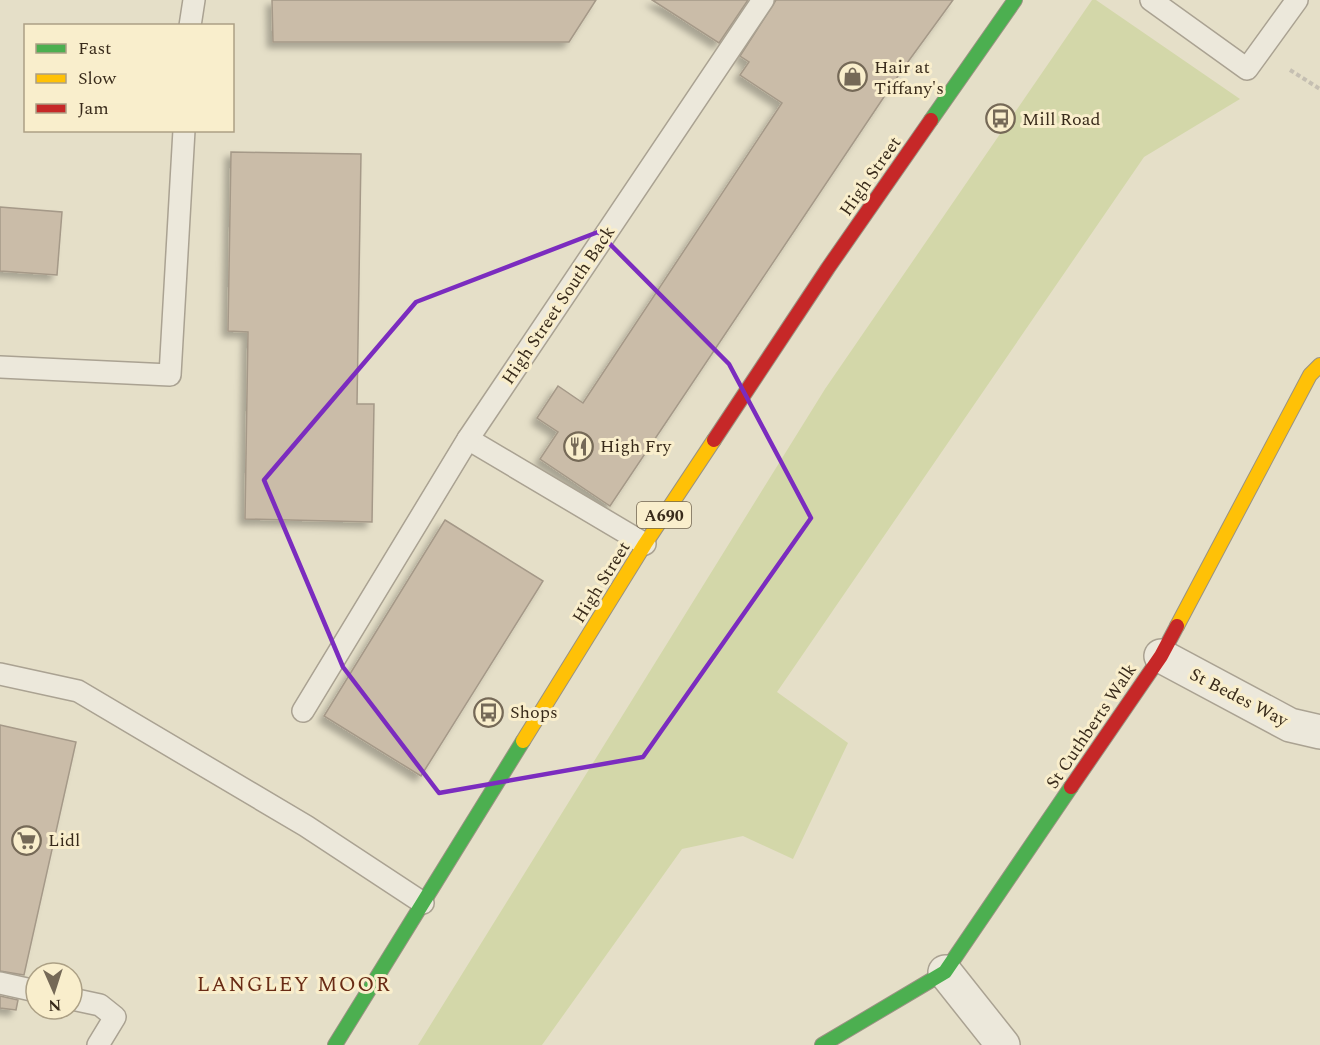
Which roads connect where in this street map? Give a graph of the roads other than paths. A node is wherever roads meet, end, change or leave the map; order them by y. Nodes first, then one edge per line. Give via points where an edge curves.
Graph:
1 (194, 0) edge
2 (763, 0) edge
3 (1015, 0) edge
4 (1151, 0) edge
5 (1297, 0) edge
6 (190, 24) edge
7 (184, 132) edge
8 (1320, 365) edge
9 (0, 366) edge
10 (468, 439) junction
11 (645, 544) junction
12 (1161, 656) junction
13 (0, 674) edge
14 (303, 711) dead end
15 (1320, 732) edge
16 (423, 903) junction
17 (945, 972) junction
18 (0, 983) edge
19 (24, 988) edge
20 (84, 1002) edge
21 (98, 1045) edge
22 (335, 1045) edge
23 (822, 1045) edge
24 (1003, 1045) edge

1 - 6 lane
2 - 10 lane, High Street South Back
3 - 11 main road, High Street / A690 via 828,268
4 - 5 lane via 1247,69
7 - 9 lane via 170,375
8 - 12 main road, St Cuthberts Walk via 1310,375
10 - 11 lane
10 - 14 lane, High Street South Back
11 - 16 main road, High Street / A690
12 - 15 street, St Bedes Way via 1290,725
12 - 17 main road, St Cuthberts Walk
13 - 16 lane via 78,691 306,826
16 - 22 main road, High Street / A690
17 - 23 main road, St Cuthberts Walk
17 - 24 street
18 - 19 lane
20 - 21 lane via 100,1005 114,1017

